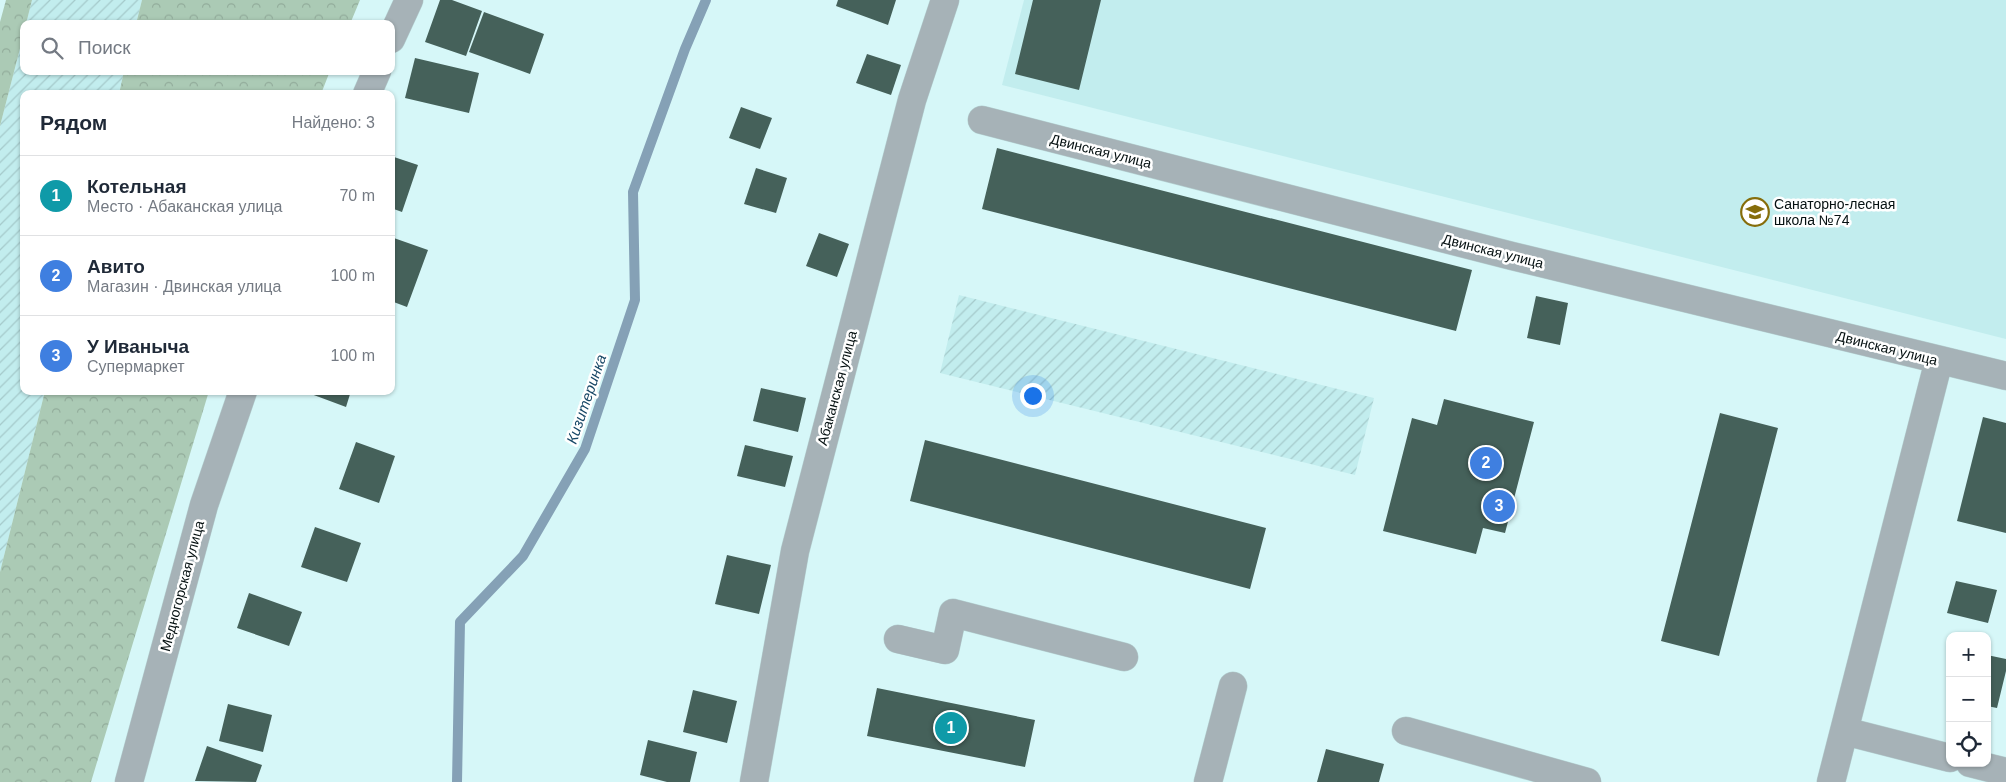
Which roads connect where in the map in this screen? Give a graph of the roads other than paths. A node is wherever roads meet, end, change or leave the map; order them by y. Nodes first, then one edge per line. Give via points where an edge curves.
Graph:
1 (409, 0) edge
2 (945, 0) edge
3 (395, 30) edge
4 (375, 75) edge
5 (369, 90) edge
6 (982, 120) dead end
7 (1939, 360) junction
8 (2006, 376) edge
9 (242, 395) edge
10 (898, 639) dead end
11 (1124, 657) dead end
12 (1233, 686) dead end
13 (1406, 731) dead end
14 (1844, 731) junction
15 (1946, 757) edge
16 (1986, 767) edge
17 (2006, 772) edge
18 (129, 782) edge
19 (754, 782) edge
20 (1208, 782) edge
21 (1587, 782) edge
22 (1831, 782) edge

1 - 3 street
2 - 19 street, Абаканская улица via 912,100 795,550
4 - 5 street
6 - 7 street, Двинская улица via 1512,256
7 - 8 street, Двинская улица
7 - 14 street
9 - 18 street, Медногорская улица via 204,505
10 - 11 street via 945,650 953,613
12 - 20 street
13 - 21 street
14 - 15 street
14 - 22 street
16 - 17 street

